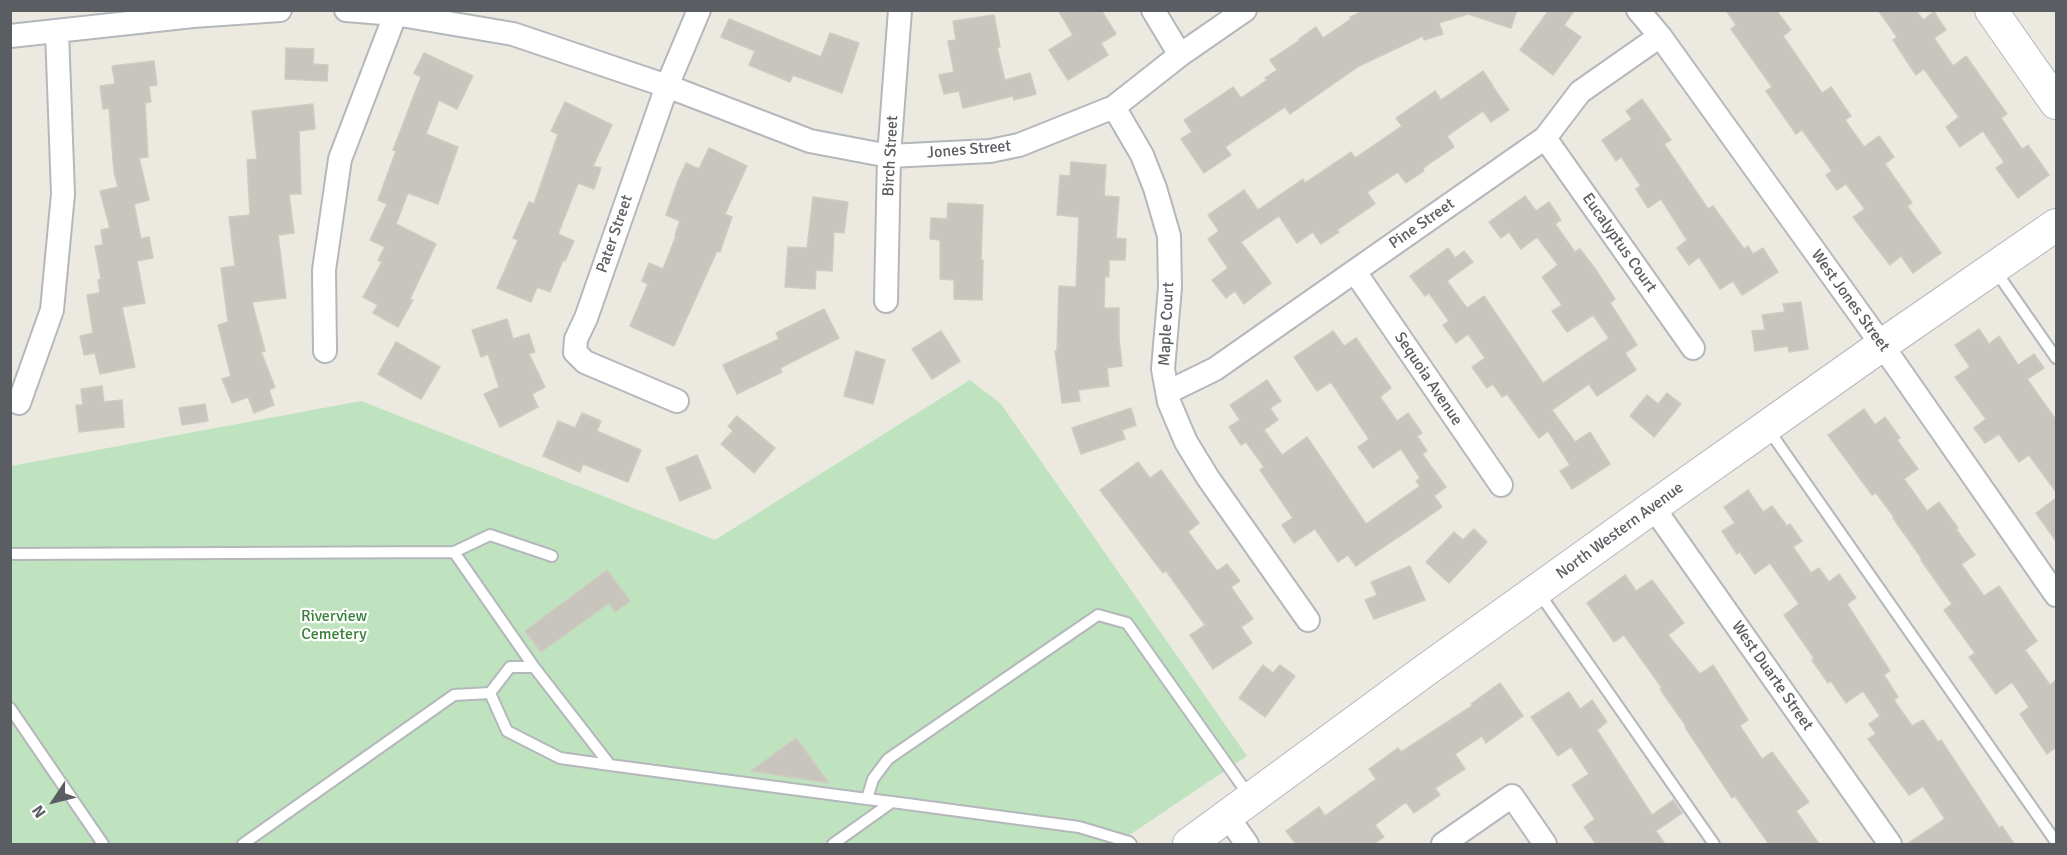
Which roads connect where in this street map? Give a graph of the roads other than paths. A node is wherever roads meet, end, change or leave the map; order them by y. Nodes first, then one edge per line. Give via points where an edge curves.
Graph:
1 (280, 10) edge
2 (346, 10) edge
3 (699, 10) edge
4 (900, 10) edge
5 (1153, 10) edge
6 (1245, 10) edge
7 (1638, 10) edge
8 (1991, 10) edge
9 (396, 12) edge
10 (57, 31) junction
11 (10, 36) edge
12 (1660, 36) junction
13 (1180, 55) junction
14 (667, 86) junction
15 (2056, 104) edge
16 (1114, 107) junction
17 (1545, 138) junction
18 (889, 156) junction
19 (2056, 225) edge
20 (1994, 268) junction
21 (1355, 272) junction
22 (886, 301) dead end
23 (1882, 345) junction
24 (1693, 348) dead end
25 (325, 351) dead end
26 (2056, 358) edge
27 (1168, 392) junction
28 (677, 401) dead end
29 (19, 403) dead end
30 (1767, 427) junction
31 (1501, 485) dead end
32 (1653, 507) junction
33 (454, 552) junction
34 (10, 554) edge
35 (552, 556) dead end
36 (1537, 591) junction
37 (2056, 595) edge
38 (1308, 620) dead end
39 (534, 667) junction
40 (490, 693) junction
41 (10, 708) edge
42 (610, 765) junction
43 (867, 799) junction
44 (892, 802) junction
45 (1240, 808) junction
46 (1200, 841) edge
47 (2056, 842) edge
48 (103, 844) edge
49 (243, 844) edge
50 (833, 844) edge
51 (1131, 844) edge
52 (1247, 844) edge
53 (1443, 844) edge
54 (1545, 844) edge
55 (1714, 844) edge
56 (1890, 844) edge

1 - 10 street
2 - 9 street, Jones Street
3 - 14 street, Pater Street
4 - 18 street, Birch Street
5 - 13 street
6 - 13 street, Jones Street
7 - 12 street, West Jones Street
8 - 15 main road
9 - 14 street, Jones Street via 513,34
9 - 25 street via 340,159 324,270
10 - 11 street
10 - 29 street via 63,194 52,310
12 - 17 street, Pine Street via 1580,92
12 - 23 street, West Jones Street
13 - 16 street, Jones Street
14 - 18 street, Jones Street via 810,141
14 - 28 street, Pater Street via 576,339 575,352 585,362
16 - 18 street, Jones Street via 1019,145 990,151
16 - 27 street, Maple Court via 1142,155 1169,236 1170,287 1163,369
17 - 21 street, Pine Street
17 - 24 street, Eucalyptus Court
18 - 22 street, Birch Street
19 - 20 main road, North Western Avenue
20 - 23 main road, North Western Avenue
20 - 26 lane
21 - 27 street, Pine Street via 1215,369
21 - 31 street, Sequoia Avenue
23 - 30 main road, North Western Avenue
23 - 37 street, West Jones Street
27 - 38 street, Maple Court via 1186,442 1208,478
30 - 32 main road, North Western Avenue
30 - 47 lane
32 - 36 main road, North Western Avenue
32 - 56 street, West Duarte Street
33 - 34 lane
33 - 35 lane via 490,535
33 - 39 lane
36 - 45 main road, North Western Avenue
36 - 55 lane
39 - 40 lane via 510,667
39 - 42 lane
40 - 42 lane via 507,730 560,758
40 - 49 lane via 454,695
41 - 48 lane
42 - 43 lane
43 - 44 lane
43 - 45 lane via 873,779 888,759 1098,615 1127,623
44 - 50 lane
44 - 51 lane via 1079,827
45 - 46 main road, North Western Avenue
45 - 52 street
53 - 54 street via 1512,796

